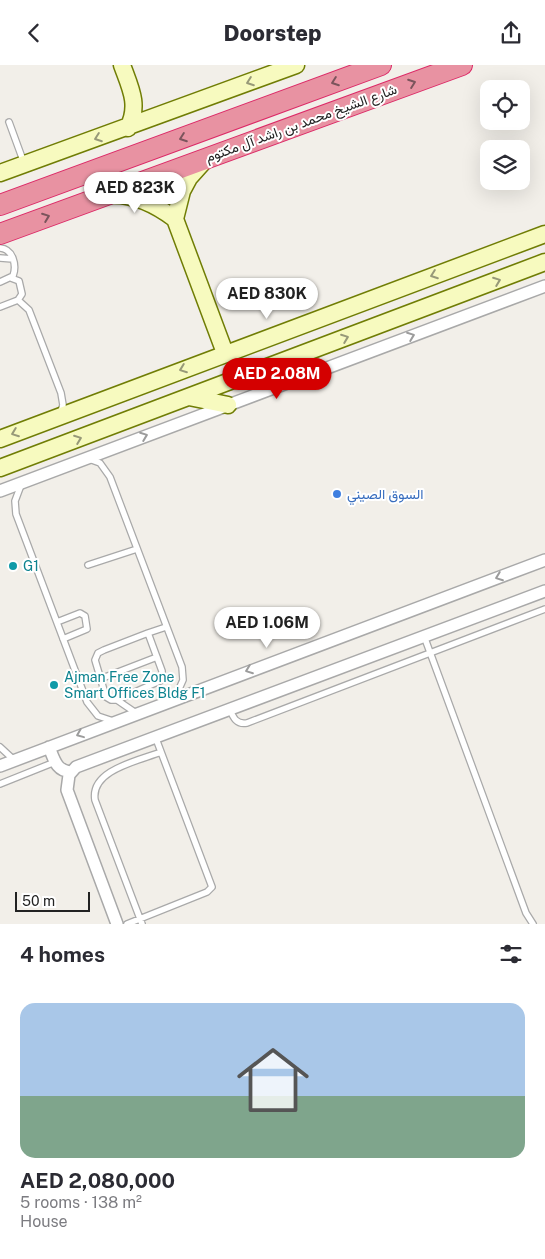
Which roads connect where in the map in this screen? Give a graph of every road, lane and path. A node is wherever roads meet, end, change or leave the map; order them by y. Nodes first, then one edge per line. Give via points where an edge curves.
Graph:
1 (122, 65) edge
2 (381, 65) edge
3 (462, 65) edge
4 (290, 66) edge
5 (134, 98) junction
6 (158, 116) junction
7 (9, 122) dead end
8 (128, 128) junction
9 (209, 156) junction
10 (24, 165) junction
11 (0, 173) edge
12 (99, 196) junction
13 (0, 205) edge
14 (174, 219) junction
15 (0, 234) edge
16 (545, 234) edge
17 (0, 248) edge
18 (0, 258) edge
19 (13, 259) junction
20 (545, 262) edge
21 (11, 278) junction
22 (0, 282) edge
23 (545, 285) edge
24 (18, 300) junction
25 (0, 307) edge
26 (309, 321) junction
27 (320, 347) junction
28 (225, 353) junction
29 (189, 397) junction
30 (228, 405) junction
31 (59, 416) junction
32 (36, 425) junction
33 (0, 439) edge
34 (47, 451) junction
35 (85, 459) junction
36 (0, 468) edge
37 (22, 483) junction
38 (0, 491) edge
39 (137, 549) junction
40 (545, 559) edge
41 (88, 565) dead end
42 (545, 591) edge
43 (545, 609) edge
44 (57, 623) junction
45 (166, 627) junction
46 (148, 633) junction
47 (424, 636) junction
48 (63, 639) junction
49 (431, 653) junction
50 (157, 657) junction
51 (100, 679) junction
52 (175, 698) junction
53 (117, 700) junction
54 (229, 708) junction
55 (136, 713) junction
56 (115, 721) junction
57 (155, 736) junction
58 (0, 747) edge
59 (49, 747) junction
60 (161, 752) junction
61 (14, 760) junction
62 (55, 763) junction
63 (0, 766) edge
64 (71, 772) junction
65 (0, 784) edge
66 (141, 921) edge
67 (117, 924) edge
68 (127, 924) edge
69 (533, 924) edge

1 - 5 street
2 -> 13 highway, شارع الشيخ محمد بن راشد آل مكتوم
9 -> 3 highway, شارع الشيخ محمد بن راشد آل مكتوم
4 -> 6 street
5 - 6 street
5 - 8 street via 134,113
6 - 8 street
7 - 10 lane
8 -> 10 street
9 - 12 highway, شارع الشيخ محمد بن راشد آل مكتوم
9 - 14 street via 189,177
10 - 11 street
12 - 14 street via 140,199
15 -> 12 highway, شارع الشيخ محمد بن راشد آل مكتوم
14 - 28 street
16 -> 26 street
17 - 19 lane via 9,251
18 - 19 lane
19 - 21 lane via 15,270
27 -> 20 street
21 - 22 lane
21 - 24 lane via 22,285
30 -> 23 street
24 - 25 lane
24 - 31 lane via 29,310 61,393
26 - 27 street
26 - 28 street
27 - 29 street
28 -> 31 street
29 - 30 street
34 -> 29 street
35 -> 30 street
31 - 32 street
32 -> 33 street
32 - 34 street
34 - 36 street
35 - 37 street
35 - 39 lane via 96,461 108,471
37 - 38 street
37 - 44 lane via 16,495 16,515
39 - 41 lane
39 - 45 lane
40 -> 52 street
42 - 47 street
43 - 49 lane
44 - 48 lane
44 - 48 lane via 80,613 85,616 87,629
45 - 46 lane
45 - 52 lane via 183,673 182,687
46 - 50 lane
46 - 51 lane via 98,653 95,663
47 - 49 lane
47 - 54 street
48 - 56 lane via 89,708 103,719
49 - 54 lane via 247,723 235,720
49 - 69 lane via 526,913
50 - 51 lane
50 - 53 lane via 163,674 160,682
51 - 53 lane via 106,697
52 - 55 street
53 - 55 lane
54 - 57 street
55 - 56 street
56 -> 59 street
57 - 60 lane
57 - 64 street via 85,762
58 - 61 lane
59 - 61 street
59 - 62 street
60 - 66 lane via 104,775 95,789 95,800
60 - 66 lane via 212,887
61 - 63 street
62 - 64 street via 60,769
62 - 65 lane
64 - 67 street via 67,791
66 - 68 lane

